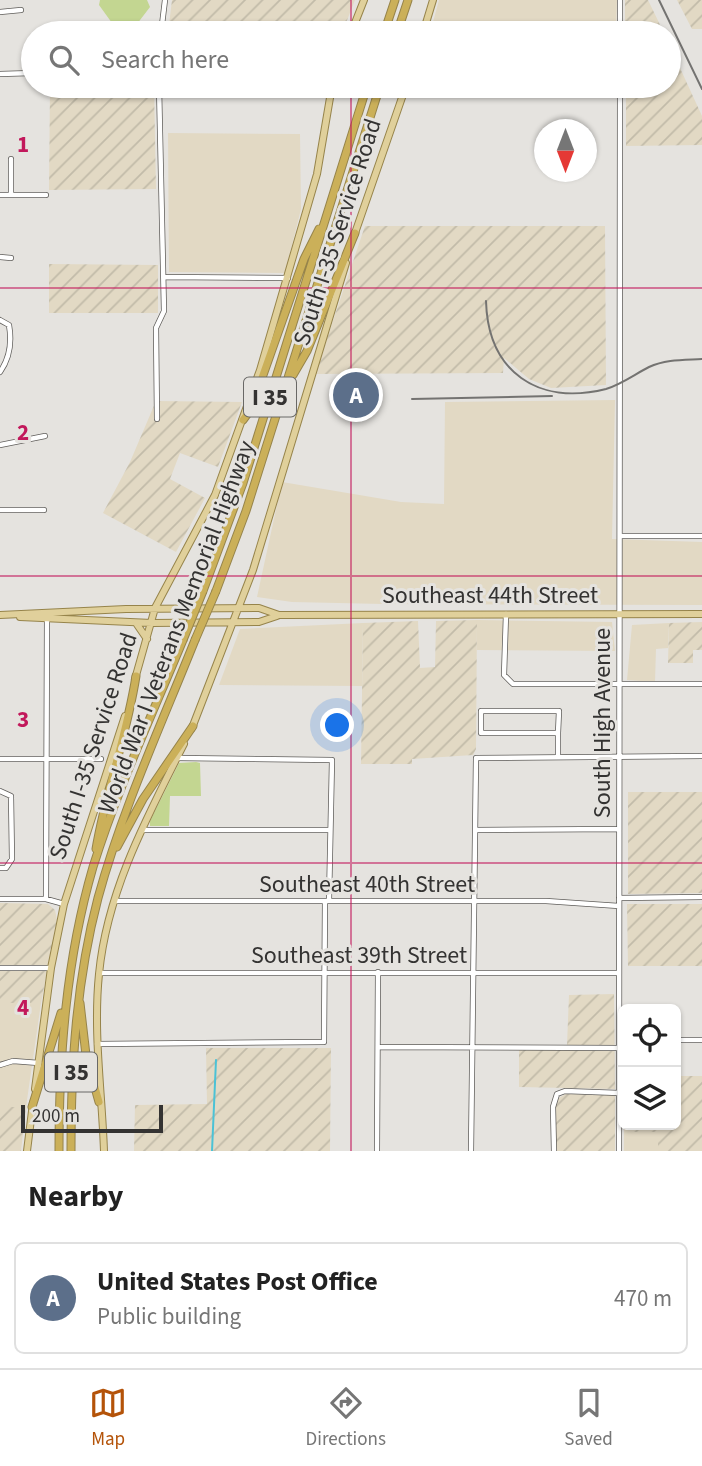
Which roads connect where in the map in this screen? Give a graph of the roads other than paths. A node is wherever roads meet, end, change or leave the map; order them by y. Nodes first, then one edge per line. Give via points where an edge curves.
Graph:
1 (165, 0) edge
2 (364, 0) edge
3 (395, 0) edge
4 (408, 0) edge
5 (433, 0) edge
6 (620, 0) edge
7 (21, 10) dead end
8 (0, 12) edge
9 (162, 21) edge
10 (356, 21) edge
11 (388, 21) edge
12 (401, 21) edge
13 (427, 21) edge
14 (620, 21) edge
15 (21, 73) edge
16 (0, 74) edge
17 (159, 98) edge
18 (330, 98) edge
19 (364, 98) edge
20 (376, 98) edge
21 (399, 98) edge
22 (621, 98) edge
23 (11, 159) dead end
24 (0, 195) edge
25 (11, 195) junction
26 (46, 195) dead end
27 (331, 203) junction
28 (355, 233) junction
29 (0, 257) edge
30 (11, 258) dead end
31 (164, 277) junction
32 (289, 278) junction
33 (0, 320) edge
34 (0, 372) edge
35 (285, 391) junction
36 (157, 419) dead end
37 (243, 420) junction
38 (45, 436) dead end
39 (0, 445) edge
40 (0, 510) edge
41 (44, 510) dead end
42 (621, 536) junction
43 (702, 536) edge
44 (245, 593) junction
45 (155, 608) junction
46 (240, 608) junction
47 (259, 608) junction
48 (506, 614) junction
49 (620, 614) junction
50 (702, 614) edge
51 (47, 615) junction
52 (279, 615) junction
53 (0, 616) edge
54 (136, 622) junction
55 (234, 622) junction
56 (152, 623) junction
57 (147, 639) junction
58 (136, 676) junction
59 (702, 684) edge
60 (620, 685) junction
61 (193, 726) junction
62 (558, 733) junction
63 (702, 756) edge
64 (558, 757) junction
65 (619, 757) junction
66 (177, 758) junction
67 (45, 759) junction
68 (101, 759) dead end
69 (0, 760) edge
70 (0, 791) edge
71 (619, 828) junction
72 (140, 830) junction
73 (330, 830) junction
74 (475, 830) junction
75 (107, 866) junction
76 (3, 868) edge
77 (90, 878) junction
78 (702, 897) edge
79 (619, 898) junction
80 (46, 899) junction
81 (0, 900) edge
82 (114, 901) junction
83 (327, 901) junction
84 (476, 901) junction
85 (64, 904) junction
86 (619, 906) junction
87 (0, 968) edge
88 (51, 968) junction
89 (325, 972) junction
90 (378, 972) junction
91 (473, 972) junction
92 (99, 973) junction
93 (619, 973) junction
94 (79, 993) junction
95 (65, 999) junction
96 (620, 1004) edge
97 (681, 1040) edge
98 (702, 1040) edge
99 (97, 1044) junction
100 (378, 1047) junction
101 (471, 1048) junction
102 (618, 1048) edge
103 (40, 1063) junction
104 (0, 1065) edge
105 (618, 1093) edge
106 (99, 1102) junction
107 (32, 1107) junction
108 (619, 1130) edge
109 (27, 1151) edge
110 (59, 1151) edge
111 (71, 1151) edge
112 (104, 1151) edge
113 (377, 1151) edge
114 (471, 1151) edge
115 (554, 1151) edge
116 (619, 1151) edge

1 - 9 street
2 - 10 main road
3 - 11 highway
4 - 12 highway
5 - 13 main road
6 - 14 street
7 - 8 street
15 - 16 street
17 - 31 street
18 - 32 main road, South I-35 Service Road via 317,174
19 - 27 highway, World War I Veterans Memorial Highway / I 35
20 - 35 highway, World War I Veterans Memorial Highway / I 35
21 - 28 main road, South I-35 Service Road
22 - 42 street, South High Avenue
23 - 25 street
24 - 25 street
25 - 26 street
27 - 37 highway via 304,259 251,409
27 - 77 highway, World War I Veterans Memorial Highway / I 35, bridge via 243,483
28 - 35 highway via 307,351
28 - 44 main road, South I-35 Service Road
29 - 30 street
31 - 32 street
31 - 36 street via 163,316 156,328
32 - 37 main road, South I-35 Service Road
33 - 34 street via 9,325 9,354
35 - 75 highway, World War I Veterans Memorial Highway / I 35, bridge via 216,590
37 - 45 main road, South I-35 Service Road via 215,495
38 - 39 street
40 - 41 street
42 - 43 street
42 - 49 street, South High Avenue
44 - 46 main road, South I-35 Service Road
44 - 47 main road via 249,603
45 - 46 main road, Southeast 44th Street
45 - 51 main road, Southeast 44th Street
45 - 56 main road, South I-35 Service Road
46 - 47 main road, Southeast 44th Street
46 - 55 main road, South I-35 Service Road
47 - 52 main road, Southeast 44th Street
48 - 49 main road, Southeast 44th Street
48 - 52 main road, Southeast 44th Street
48 - 60 street via 507,682
49 - 50 main road, Southeast 44th Street
49 - 60 street, South High Avenue
51 - 53 main road, Southeast 44th Street
51 - 54 main road, Southeast 44th Street
51 - 67 street
52 - 55 main road, Southeast 44th Street via 259,622
54 - 56 main road, Southeast 44th Street
54 - 57 main road
55 - 56 main road, Southeast 44th Street
55 - 61 main road, South I-35 Service Road
56 - 57 main road, South I-35 Service Road
57 - 58 main road, South I-35 Service Road
58 - 77 highway via 128,727 103,806
58 - 85 main road, South I-35 Service Road
59 - 60 street
60 - 65 street, South High Avenue
61 - 66 main road, South I-35 Service Road
61 - 75 highway via 143,799
62 - 62 street via 559,711 481,711 481,733
62 - 64 street
63 - 65 street
64 - 65 street
64 - 74 street via 476,758
65 - 71 street, South High Avenue
66 - 72 main road, South I-35 Service Road
66 - 73 street via 332,760
67 - 68 street
67 - 69 street
67 - 80 street
70 - 76 street via 8,792 12,803 12,859
71 - 74 street
71 - 79 street, South High Avenue
72 - 73 street
72 - 82 main road, South I-35 Service Road
73 - 83 street
74 - 84 street
75 - 94 highway, World War I Veterans Memorial Highway / I 35
77 - 95 highway, World War I Veterans Memorial Highway / I 35
78 - 79 street
79 - 86 street, South High Avenue
80 - 81 street
80 - 85 street
82 - 83 street, Southeast 40th Street
82 - 92 main road, South I-35 Service Road
83 - 84 street, Southeast 40th Street
83 - 89 street
84 - 86 street, Southeast 40th Street
84 - 91 street
85 - 88 main road, South I-35 Service Road
86 - 93 street, South High Avenue
87 - 88 street
88 - 103 main road, South I-35 Service Road
89 - 90 street, Southeast 39th Street
89 - 92 street, Southeast 39th Street
89 - 99 street via 324,1042
90 - 91 street, Southeast 39th Street
90 - 100 street
91 - 93 street, Southeast 39th Street
91 - 101 street
92 - 99 main road, South I-35 Service Road
93 - 96 street, South High Avenue
94 - 106 highway via 86,1055
94 - 111 highway, World War I Veterans Memorial Highway / I 35 via 71,1072
95 - 107 highway
95 - 110 highway, World War I Veterans Memorial Highway / I 35
97 - 98 street
99 - 106 main road, South I-35 Service Road
100 - 101 street
100 - 113 street
101 - 102 street
101 - 114 street
103 - 104 street
103 - 107 main road, South I-35 Service Road
105 - 115 street via 557,1094
106 - 112 main road, South I-35 Service Road
107 - 109 main road, South I-35 Service Road
108 - 116 street, South High Avenue

